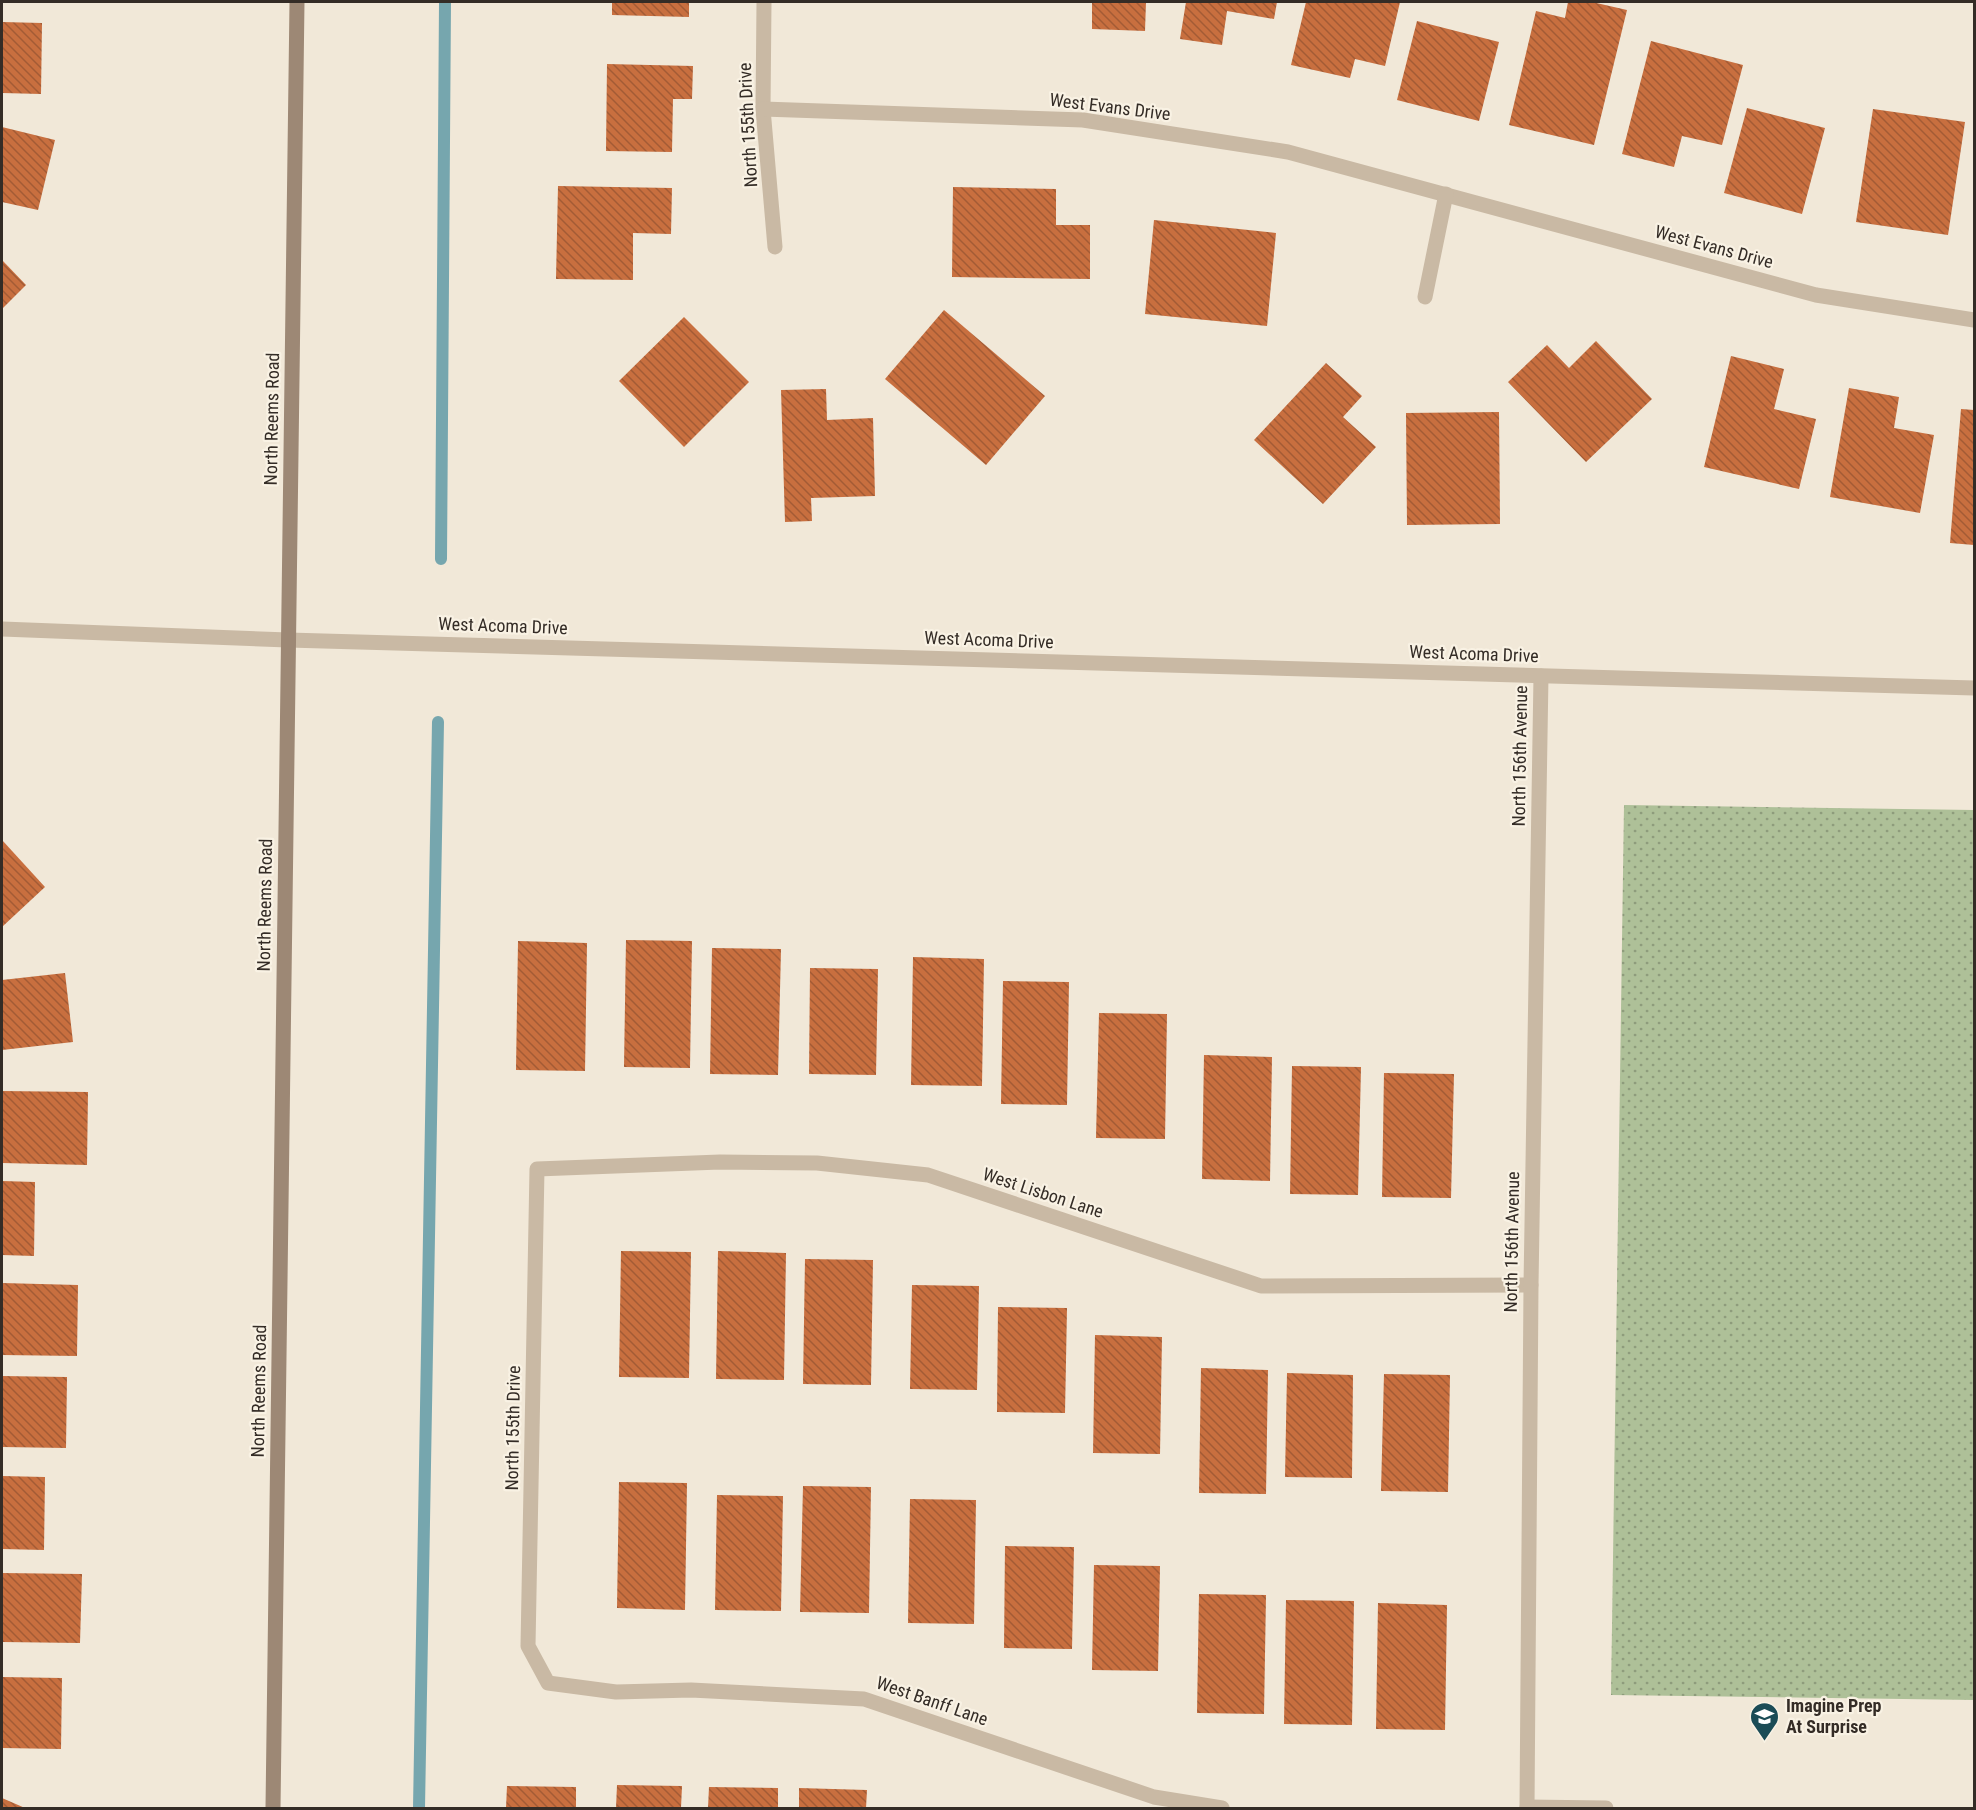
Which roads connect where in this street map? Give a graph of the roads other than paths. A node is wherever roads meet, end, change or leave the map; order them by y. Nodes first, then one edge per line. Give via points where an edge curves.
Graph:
1 (297, 2) edge
2 (764, 2) edge
3 (764, 109) junction
4 (1446, 194) junction
5 (775, 247) dead end
6 (1425, 297) dead end
7 (1974, 320) edge
8 (2, 629) edge
9 (288, 640) junction
10 (1541, 676) junction
11 (1974, 688) edge
12 (537, 1169) joint
13 (1531, 1285) junction
14 (549, 1683) joint
15 (1527, 1808) edge
16 (273, 1809) edge
17 (1222, 1809) edge
18 (1606, 1809) edge

1 - 9 main road, North Reems Road
2 - 3 street, North 155th Drive
3 - 4 street, West Evans Drive via 1083,120 1287,152
3 - 5 street, North 155th Drive
4 - 6 street
4 - 7 street, West Evans Drive via 1816,295
8 - 9 street, West Acoma Drive
9 - 10 street, West Acoma Drive
9 - 16 main road, North Reems Road
10 - 11 street, West Acoma Drive
10 - 13 street, North 156th Avenue
12 - 13 street, West Lisbon Lane via 720,1162 817,1163 928,1175 1261,1286
12 - 14 street, North 155th Drive via 528,1646
13 - 15 street, North 156th Avenue
14 - 17 street, West Banff Lane via 616,1692 691,1690 864,1699 1154,1797
15 - 18 street

